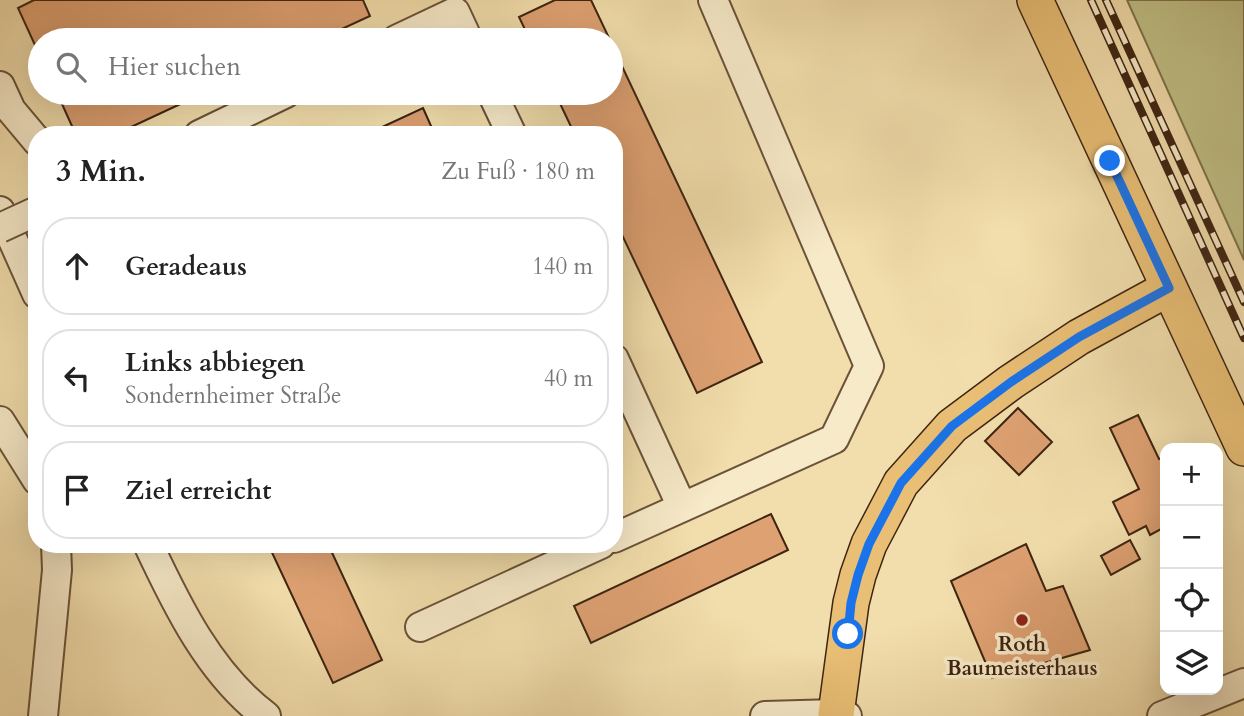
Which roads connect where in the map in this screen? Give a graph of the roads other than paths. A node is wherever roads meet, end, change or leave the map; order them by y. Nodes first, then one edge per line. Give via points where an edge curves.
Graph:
1 (713, 0) edge
2 (1035, 0) edge
3 (452, 6) edge
4 (416, 28) edge
5 (462, 28) edge
6 (0, 86) edge
7 (261, 105) edge
8 (498, 105) edge
9 (218, 126) edge
10 (508, 126) edge
11 (28, 130) edge
12 (0, 211) edge
13 (28, 215) edge
14 (0, 228) edge
15 (28, 274) edge
16 (1169, 288) junction
17 (623, 379) edge
18 (0, 421) edge
19 (1244, 448) edge
20 (28, 466) edge
21 (682, 507) junction
22 (623, 534) edge
23 (56, 553) edge
24 (152, 553) edge
25 (581, 553) edge
26 (420, 627) dead end
27 (1244, 683) edge
28 (841, 715) edge
29 (43, 716) edge
30 (266, 716) edge
31 (765, 716) edge
32 (1162, 716) edge

1 - 21 street via 869,366 834,439
2 - 16 main road
3 - 4 street
3 - 5 street
6 - 11 street via 11,110
7 - 9 street
8 - 10 street
12 - 15 street
13 - 14 street, bridge
16 - 19 main road
16 - 28 main road via 1079,337 1011,382 952,426 901,483 858,575 851,603
17 - 21 street
18 - 20 street
21 - 22 street
23 - 29 street
24 - 30 street via 204,648 227,680
25 - 26 street
27 - 32 street
28 - 31 street

